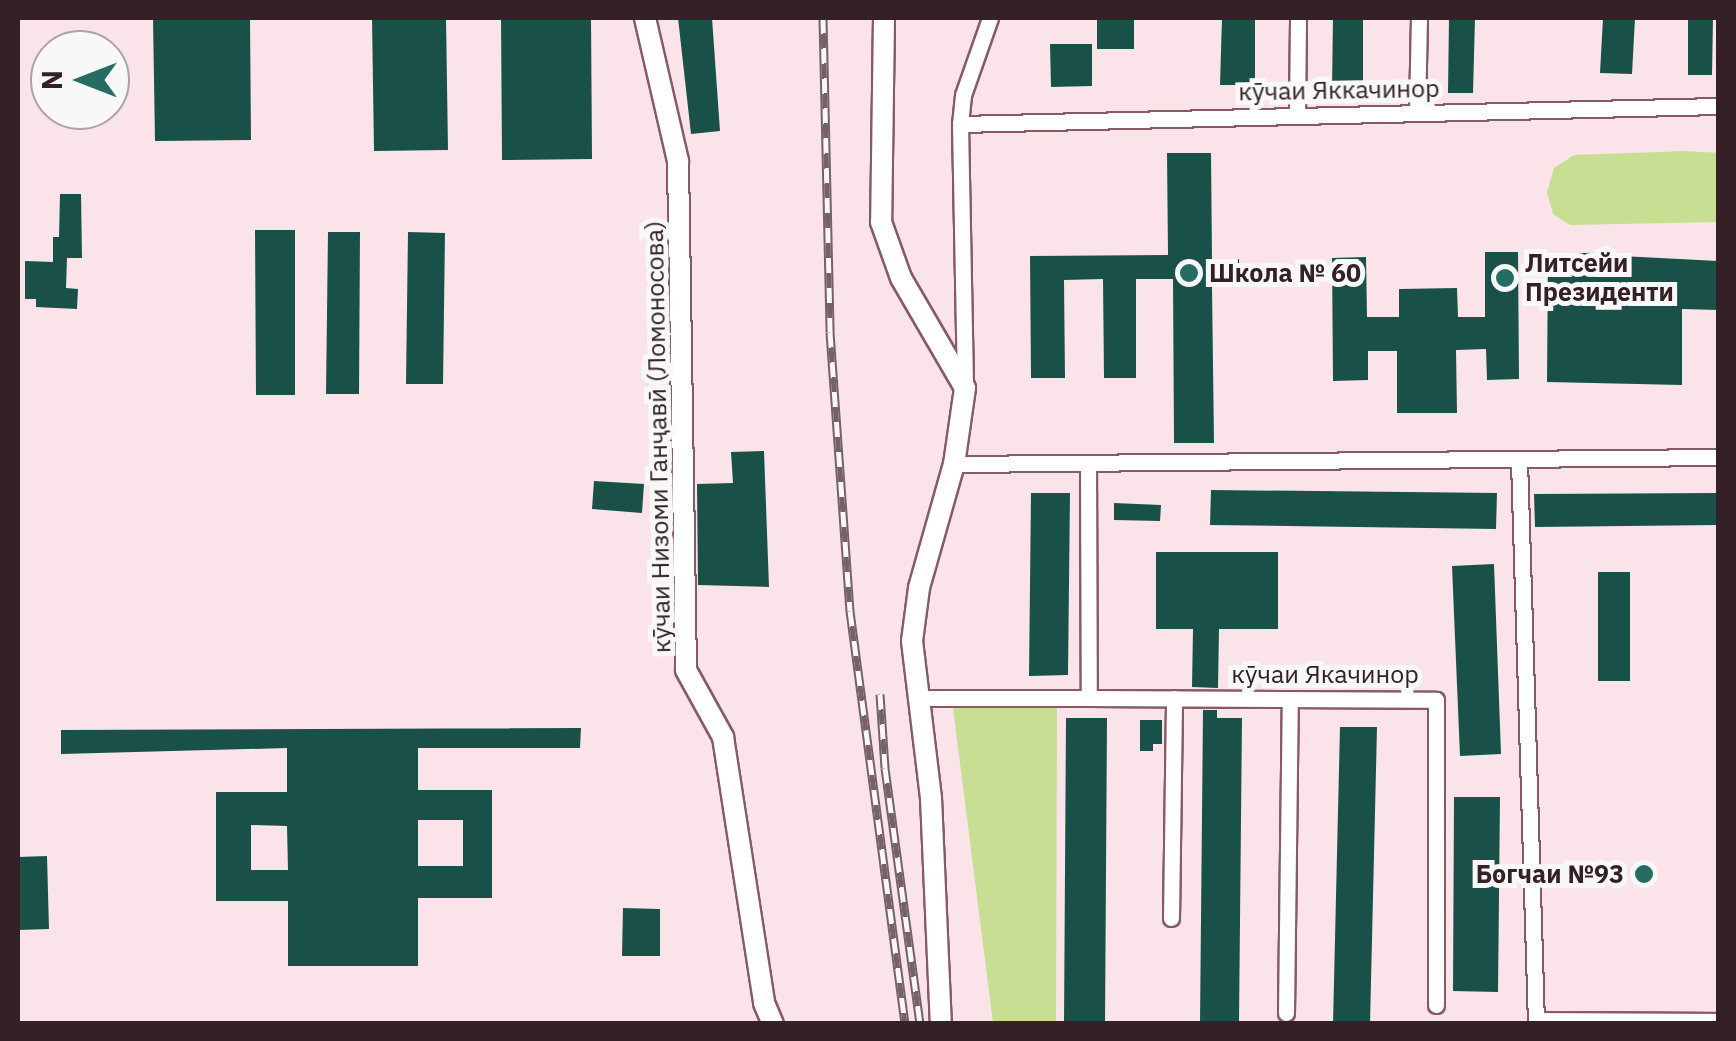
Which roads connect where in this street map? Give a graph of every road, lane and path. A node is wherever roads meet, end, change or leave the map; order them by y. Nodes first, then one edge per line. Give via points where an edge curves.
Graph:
1 (645, 18) edge
2 (884, 18) edge
3 (990, 18) edge
4 (1298, 18) edge
5 (1419, 18) edge
6 (1718, 106) edge
7 (1417, 113) junction
8 (1297, 116) junction
9 (960, 124) junction
10 (965, 388) junction
11 (1718, 457) edge
12 (1519, 460) junction
13 (1088, 463) junction
14 (954, 464) junction
15 (919, 698) junction
16 (1089, 698) junction
17 (1174, 698) junction
18 (1290, 699) junction
19 (1171, 918) dead end
20 (1436, 1005) dead end
21 (1286, 1013) dead end
22 (1718, 1021) edge
23 (1536, 1022) edge
24 (773, 1024) edge
25 (941, 1024) edge

1 - 24 street, кӯчаи Низоми Ганҷавӣ (Ломоносова) via 678,161 686,670 723,737 764,1003
2 - 10 street via 881,222 901,278
3 - 9 street via 963,95
4 - 8 street
5 - 7 street
6 - 7 street, кӯчаи Яккачинор
7 - 8 street, кӯчаи Яккачинор
8 - 9 street, кӯчаи Яккачинор
9 - 10 street
10 - 14 street
11 - 12 street
12 - 13 street
12 - 23 street
13 - 14 street
13 - 16 street
14 - 15 street via 918,588 912,641
15 - 16 street, кӯчаи Якачинор
15 - 25 street via 931,798
16 - 17 street, кӯчаи Якачинор
17 - 18 street, кӯчаи Якачинор
17 - 19 street
18 - 20 street, кӯчаи Якачинор via 1436,700
18 - 21 street
22 - 23 street

